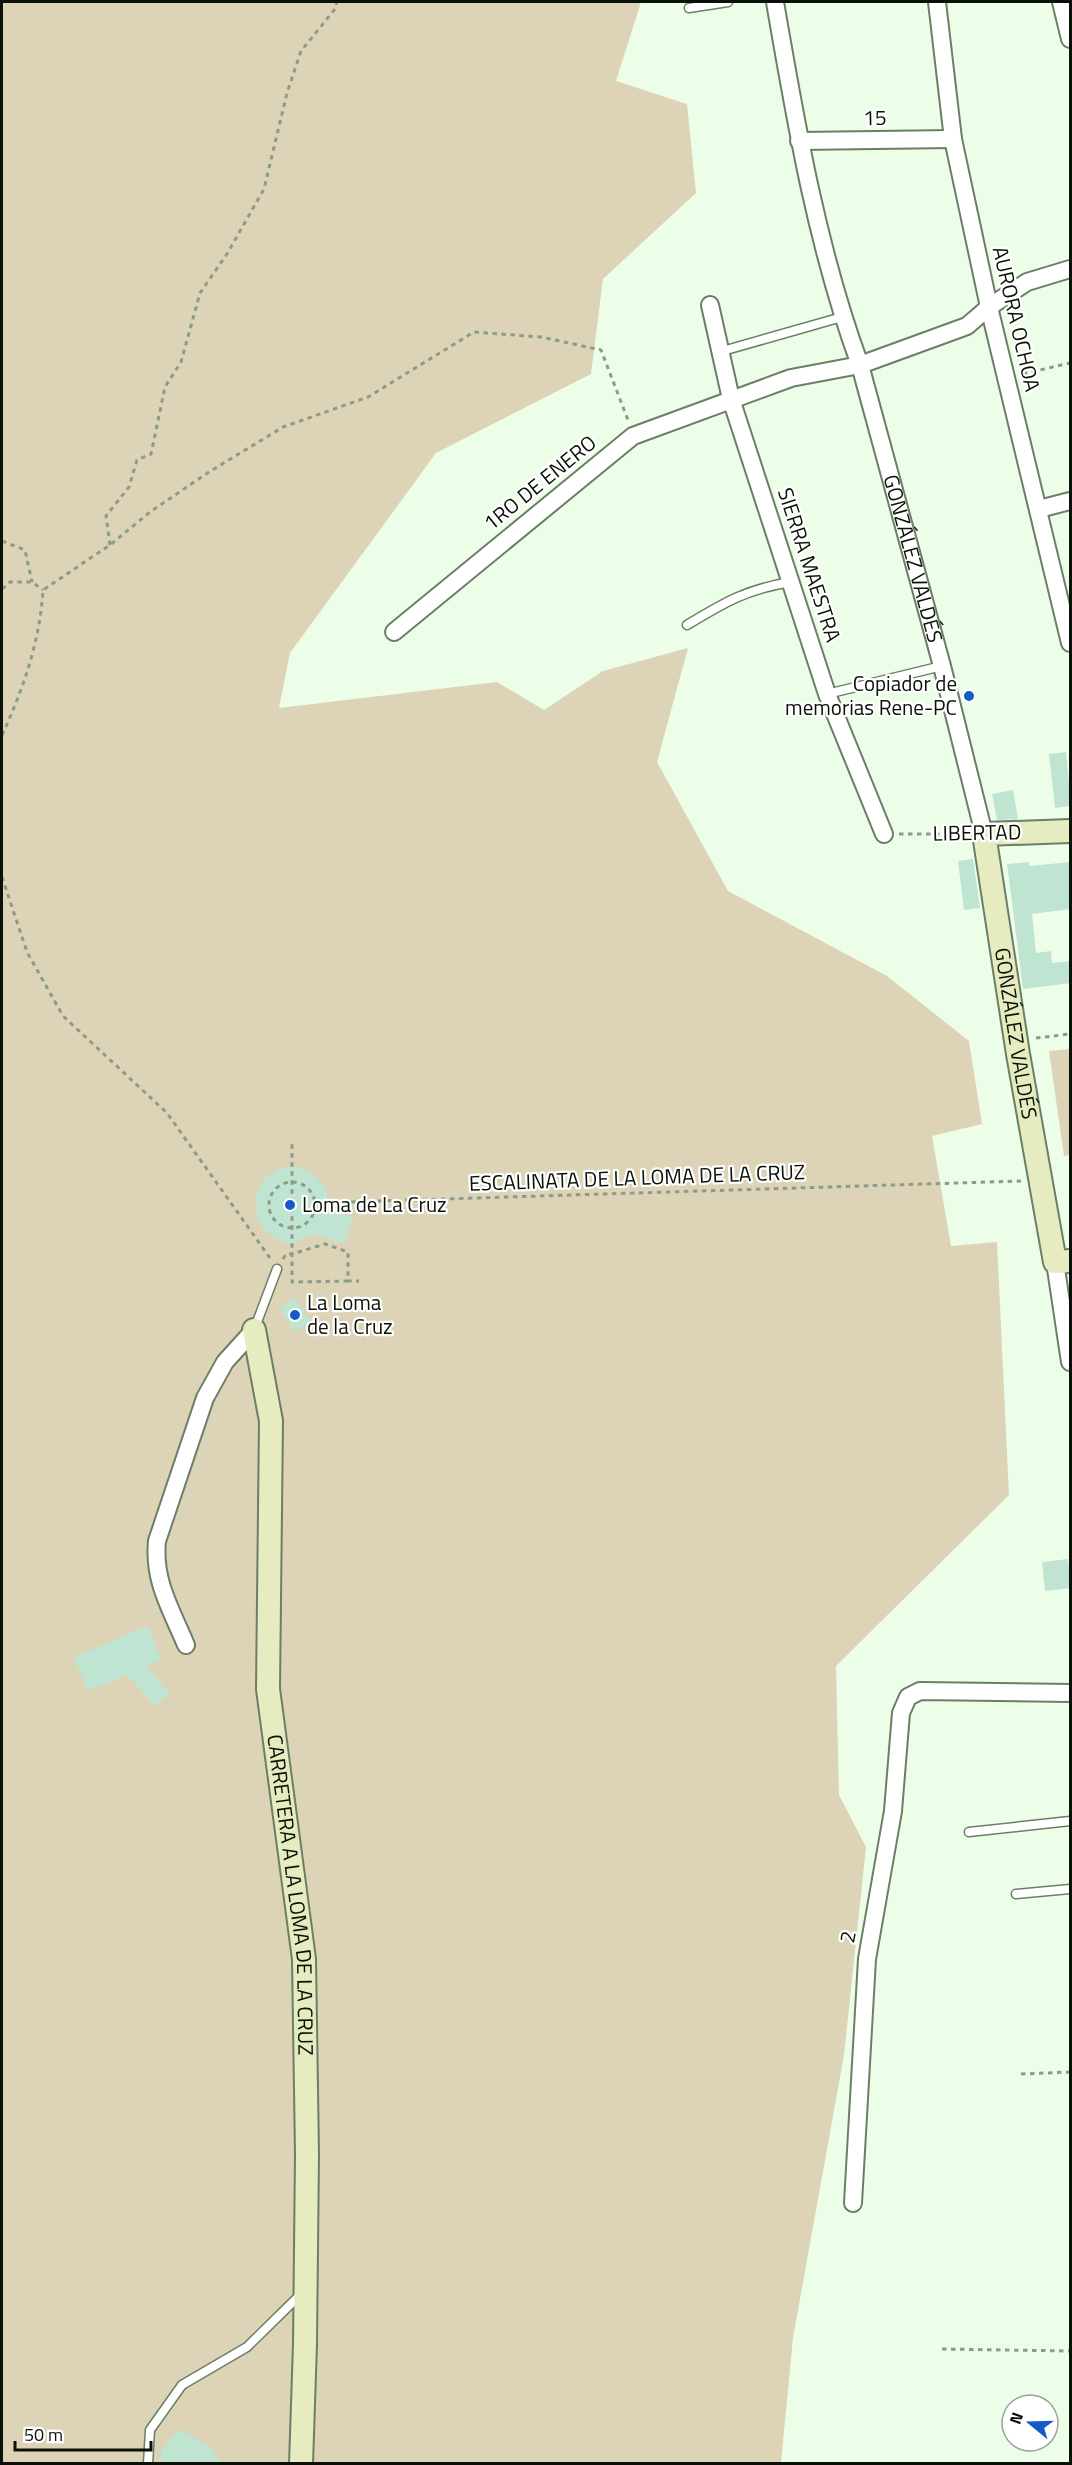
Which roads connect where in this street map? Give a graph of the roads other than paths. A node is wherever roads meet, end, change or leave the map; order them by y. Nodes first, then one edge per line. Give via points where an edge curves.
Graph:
1 (728, 2) edge
2 (776, 2) edge
3 (937, 2) edge
4 (1061, 2) edge
5 (689, 8) dead end
6 (1071, 39) edge
7 (953, 139) junction
8 (798, 141) junction
9 (1071, 269) edge
10 (710, 305) dead end
11 (989, 307) junction
12 (842, 317) junction
13 (719, 352) junction
14 (860, 365) junction
15 (731, 399) junction
16 (1071, 501) edge
17 (1039, 508) junction
18 (792, 582) junction
19 (687, 625) dead end
20 (394, 632) dead end
21 (1071, 642) edge
22 (942, 666) junction
23 (827, 694) junction
24 (1071, 831) edge
25 (884, 834) road end
26 (984, 834) junction
27 (1063, 1262) edge
28 (277, 1269) road end
29 (254, 1330) junction
30 (1071, 1362) edge
31 (186, 1645) dead end
32 (1071, 1693) edge
33 (1071, 1821) edge
34 (969, 1832) dead end
35 (1071, 1889) edge
36 (1016, 1894) dead end
37 (853, 2203) dead end
38 (305, 2290) junction
39 (148, 2463) edge
40 (301, 2463) edge

1 - 5 lane
2 - 8 street, GONZÁLEZ VALDÉS
3 - 7 street, AURORA OCHOA
4 - 6 street
7 - 8 street, 15
7 - 11 street, AURORA OCHOA
8 - 12 street, GONZÁLEZ VALDÉS
9 - 11 street, 1RO DE ENERO via 1027,282
10 - 13 street, SIERRA MAESTRA
11 - 14 street, 1RO DE ENERO via 967,326
11 - 17 street, AURORA OCHOA
12 - 13 lane
12 - 14 street, GONZÁLEZ VALDÉS
13 - 15 street, SIERRA MAESTRA
14 - 15 street, 1RO DE ENERO via 791,378
14 - 22 street, GONZÁLEZ VALDÉS
15 - 18 street, SIERRA MAESTRA
15 - 20 street, 1RO DE ENERO via 633,436
16 - 17 street
17 - 21 street, AURORA OCHOA
18 - 19 lane via 740,594
18 - 23 street, SIERRA MAESTRA
22 - 23 lane
22 - 26 street, GONZÁLEZ VALDÉS
23 - 25 street, SIERRA MAESTRA
24 - 26 street, LIBERTAD
26 - 27 street, GONZÁLEZ VALDÉS via 1041,1180
27 - 30 street
28 - 29 lane
29 - 31 street via 225,1362 205,1398 157,1541 155,1562 159,1582
29 - 38 street, CARRETERA A LA LOMA DE LA CRUZ via 271,1421 268,1689 304,1959
32 - 37 street, 2 via 920,1691 908,1697 901,1713 893,1811 867,1959
33 - 34 lane
35 - 36 lane
38 - 39 lane via 247,2348 182,2385 150,2430
38 - 40 street, CARRETERA A LA LOMA DE LA CRUZ

